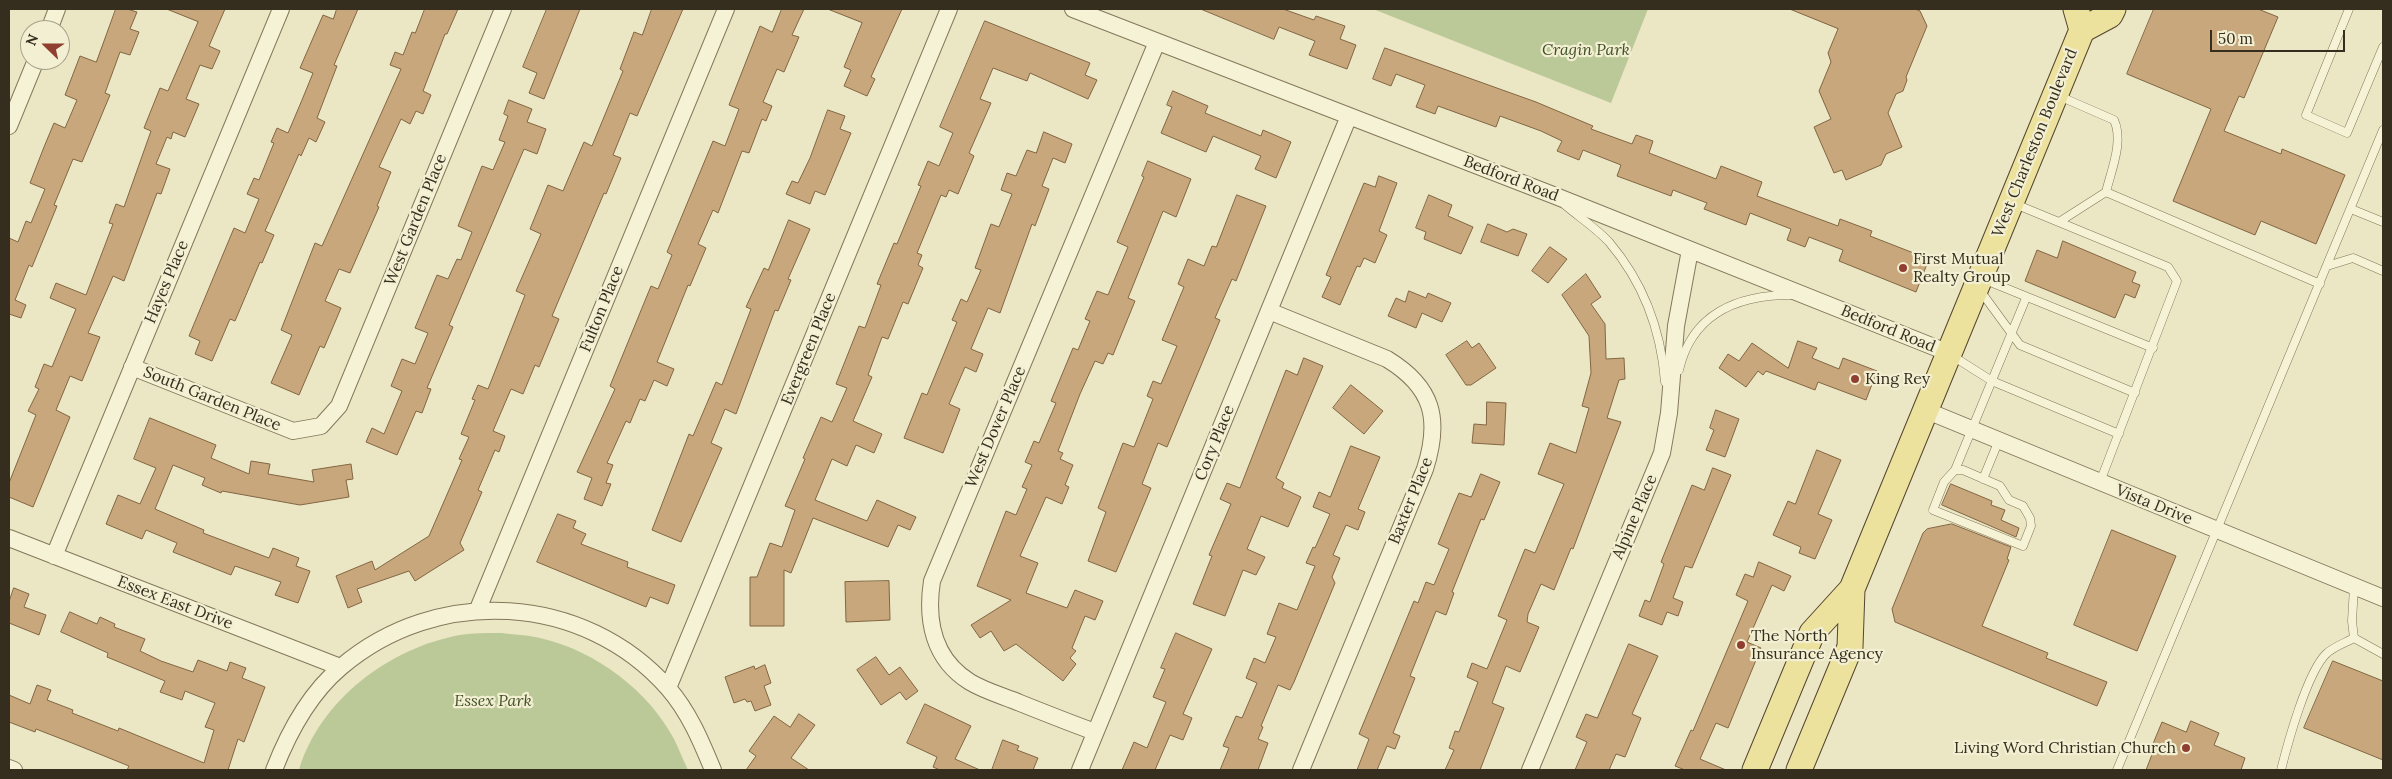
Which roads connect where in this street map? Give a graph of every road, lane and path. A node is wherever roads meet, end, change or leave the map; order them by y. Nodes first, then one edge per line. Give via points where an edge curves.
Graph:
1 (281, 9) edge
2 (503, 9) edge
3 (726, 9) edge
4 (949, 9) edge
5 (1072, 9) edge
6 (2113, 9) edge
7 (2349, 9) edge
8 (2079, 19) edge
9 (1157, 42) junction
10 (2383, 47) edge
11 (32, 70) edge
12 (2055, 94) junction
13 (1349, 116) junction
14 (9, 126) edge
15 (2383, 130) edge
16 (2106, 192) junction
17 (1553, 195) junction
18 (2011, 203) junction
19 (2350, 209) junction
20 (2058, 222) junction
21 (2383, 222) edge
22 (1690, 250) junction
23 (2327, 266) junction
24 (2383, 270) edge
25 (1978, 281) junction
26 (2320, 284) junction
27 (1801, 294) junction
28 (2026, 298) junction
29 (1269, 311) junction
30 (2012, 333) junction
31 (2152, 348) junction
32 (1949, 353) junction
33 (132, 367) junction
34 (1992, 381) junction
35 (2135, 393) junction
36 (1925, 410) junction
37 (1670, 413) junction
38 (321, 426) joint
39 (1970, 429) junction
40 (2119, 434) junction
41 (1998, 440) junction
42 (1955, 470) junction
43 (1983, 479) junction
44 (2100, 482) junction
45 (2216, 530) junction
46 (9, 538) edge
47 (54, 556) junction
48 (2354, 586) junction
49 (1852, 588) junction
50 (2383, 598) edge
51 (478, 610) junction
52 (2354, 638) junction
53 (2383, 654) edge
54 (340, 667) junction
55 (668, 688) junction
56 (1095, 732) junction
57 (9, 768) edge
58 (14, 770) edge
59 (274, 770) edge
60 (713, 770) edge
61 (1080, 770) edge
62 (1301, 770) edge
63 (1530, 770) edge
64 (1755, 770) edge
65 (1799, 770) edge
66 (2117, 770) edge
67 (2281, 770) edge

1 - 33 street, Hayes Place
2 - 38 street, West Garden Place via 340,406
3 - 51 street, Fulton Place
4 - 55 street, Evergreen Place
5 - 9 street, Bedford Road
6 - 8 main road, West Charleston Boulevard via 2110,15
7 - 10 lane via 2306,115 2348,133
8 - 12 main road, West Charleston Boulevard
9 - 13 street, Bedford Road
9 - 56 street, West Dover Place via 932,581 929,603 930,625 937,642 961,676 981,688
11 - 14 street
12 - 16 lane via 2114,120 2118,129 2117,145
12 - 18 main road, West Charleston Boulevard
13 - 17 street, Bedford Road
13 - 29 street, Cory Place
15 - 19 lane
16 - 20 lane
16 - 26 lane
17 - 22 street, Bedford Road
17 - 37 lane via 1608,241 1635,280 1658,330
18 - 20 lane
18 - 25 main road, West Charleston Boulevard
19 - 21 lane
19 - 23 lane
20 - 31 lane via 2168,266 2177,281
22 - 27 street, Bedford Road
22 - 37 street, Alpine Place via 1676,326
23 - 24 lane via 2353,258
23 - 26 lane
25 - 28 lane
25 - 30 lane
25 - 32 main road, West Charleston Boulevard
26 - 45 lane
27 - 32 street, Bedford Road
27 - 37 lane via 1756,296 1734,302 1714,314 1696,331 1681,360
28 - 30 lane
28 - 31 lane
29 - 56 street, Cory Place
29 - 62 street, Baxter Place via 1401,368 1416,380 1424,392 1433,427 1432,447 1425,470
30 - 34 lane
30 - 35 lane via 2020,345
31 - 35 lane
32 - 34 lane
32 - 36 main road, West Charleston Boulevard
33 - 38 street, South Garden Place via 293,432
33 - 47 street, Hayes Place
34 - 39 lane
34 - 40 lane
35 - 40 lane
36 - 39 street, Vista Drive
36 - 49 main road, West Charleston Boulevard
37 - 63 street, Alpine Place via 1662,453
39 - 41 street, Vista Drive
39 - 42 lane
40 - 44 lane
41 - 43 lane
41 - 44 street, Vista Drive
42 - 43 lane
42 - 43 lane via 1944,482 1933,510 2023,546 2030,526 2027,511 2009,500 2000,486
44 - 45 street, Vista Drive
45 - 48 street, Vista Drive
45 - 66 lane
46 - 47 street, Essex East Drive
47 - 54 street, Essex East Drive
48 - 50 street, Vista Drive
48 - 52 lane
49 - 64 main road, West Charleston Boulevard via 1812,633
49 - 65 main road, West Charleston Boulevard via 1850,647
51 - 54 street via 440,615 404,627 370,645
51 - 55 street via 521,610 562,619 602,636 637,659
52 - 53 lane
52 - 67 lane via 2327,653 2318,664 2291,730
54 - 59 street via 309,702 286,740
55 - 60 street via 695,727
56 - 61 street, Cory Place
57 - 58 street

